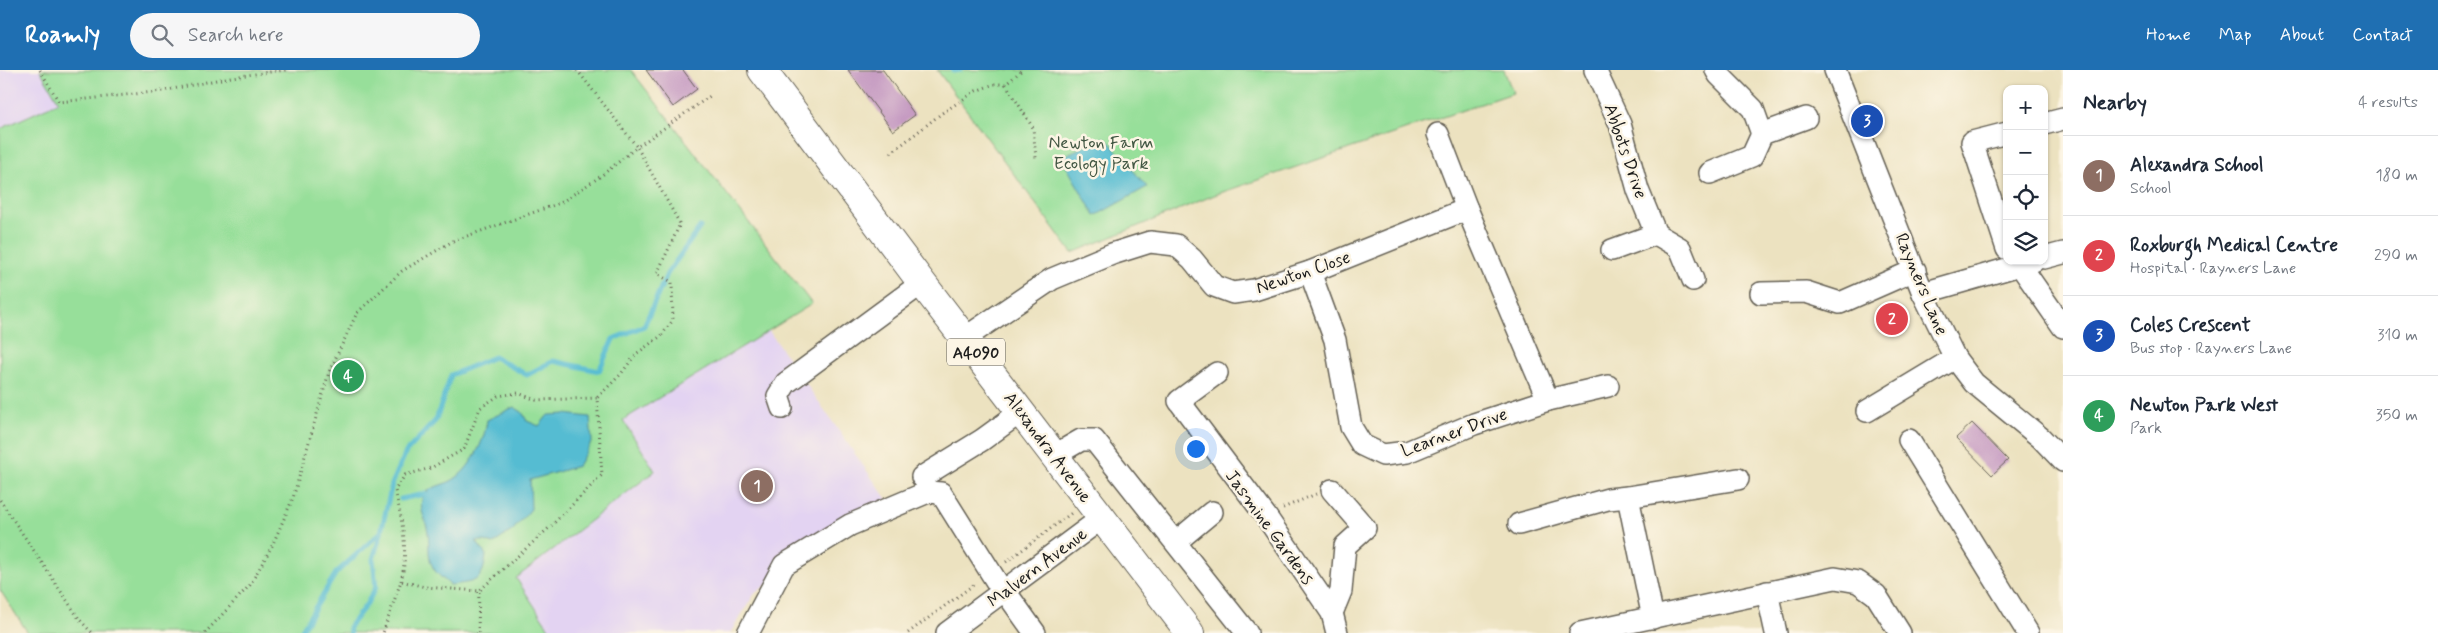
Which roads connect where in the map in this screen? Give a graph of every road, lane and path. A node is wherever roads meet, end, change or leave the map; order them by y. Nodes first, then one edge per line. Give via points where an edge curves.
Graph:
1 (40, 70) edge
2 (286, 70) edge
3 (577, 70) edge
4 (762, 70) edge
5 (1022, 70) edge
6 (1595, 70) edge
7 (1716, 70) edge
8 (1835, 70) edge
9 (1006, 84) junction
10 (710, 96) dead end
11 (1806, 118) dead end
12 (2063, 119) edge
13 (2048, 123) edge
14 (1438, 134) dead end
15 (1762, 134) junction
16 (2003, 134) edge
17 (637, 147) junction
18 (891, 153) dead end
19 (1036, 158) dead end
20 (1710, 173) dead end
21 (1467, 209) junction
22 (2003, 224) edge
23 (1656, 234) junction
24 (1612, 250) dead end
25 (2063, 253) edge
26 (2048, 257) edge
27 (2005, 265) edge
28 (2020, 265) edge
29 (1915, 270) junction
30 (1310, 272) junction
31 (1693, 280) dead end
32 (922, 283) junction
33 (1761, 293) dead end
34 (1924, 293) junction
35 (2063, 327) edge
36 (965, 338) junction
37 (1955, 358) junction
38 (1217, 372) dead end
39 (1608, 386) dead end
40 (597, 398) junction
41 (1548, 400) junction
42 (782, 408) dead end
43 (1022, 411) junction
44 (1867, 411) dead end
45 (1910, 440) dead end
46 (1055, 455) junction
47 (2063, 461) edge
48 (922, 476) dead end
49 (1738, 479) dead end
50 (1332, 490) joint
51 (1628, 497) junction
52 (0, 500) edge
53 (1212, 512) dead end
54 (1265, 515) junction
55 (1102, 518) junction
56 (1519, 524) dead end
57 (1176, 542) junction
58 (401, 581) junction
59 (479, 591) junction
60 (1004, 591) junction
61 (1767, 592) junction
62 (1653, 618) junction
63 (1335, 623) edge
64 (92, 633) edge
65 (205, 633) edge
66 (383, 633) edge
67 (478, 633) edge
68 (748, 633) edge
69 (947, 633) edge
70 (1035, 633) edge
71 (1190, 633) edge
72 (1246, 633) edge
73 (1580, 633) edge
74 (1776, 633) edge
75 (1900, 633) edge
76 (2028, 633) edge

1 - 2 path via 60,102 163,91
3 - 17 path
4 - 32 main road, Alexandra Avenue / A4090
5 - 9 path
6 - 23 street, Abbots Drive via 1620,124 1638,190
7 - 15 street via 1753,109
8 - 29 street, Rayners Lane
9 - 18 path via 994,84 976,91
9 - 19 path via 1033,128
10 - 17 path
11 - 15 street
12 - 13 street
14 - 21 street
15 - 20 street via 1752,156
16 - 22 street via 1972,142
17 - 40 path via 680,224 657,274 672,282 673,320 661,336 636,354
17 - 65 path via 560,203 453,241 402,271 357,313 329,372 293,498 272,546 250,585
21 - 30 street, Newton Close
21 - 41 street
23 - 24 street
23 - 31 street via 1680,248
25 - 26 street
27 - 34 street
28 - 35 street
29 - 33 street via 1840,303 1806,292
29 - 34 street, Rayners Lane
30 - 36 street, Newton Close via 1254,290 1233,293 1214,286 1176,245 1150,242 1052,279
30 - 41 street, Learner Drive via 1335,340 1351,427 1362,445 1383,455 1407,452 1474,424
32 - 36 main road, Alexandra Avenue / A4090
32 - 42 street via 786,383 778,396
34 - 37 street, Rayners Lane
36 - 43 main road, Alexandra Avenue / A4090
37 - 44 street
37 - 47 street, Rayners Lane via 1974,383 2042,438
38 - 54 street, Jasmine Gardens via 1179,401
39 - 41 street, Learner Drive
40 - 58 path via 536,400 518,392 498,396 480,408 464,449 431,468 406,475 395,490 405,536
40 - 59 path via 602,475
43 - 46 main road, Alexandra Avenue / A4090
43 - 48 street via 982,440
45 - 76 street
46 - 55 main road, Alexandra Avenue / A4090
46 - 57 street via 1081,440 1094,440
49 - 51 street
50 - 54 path via 1322,489 1310,498
50 - 63 street via 1365,528 1344,546
51 - 56 street via 1608,499
51 - 62 street
52 - 64 path
53 - 57 street
54 - 63 street, Jasmine Gardens
55 - 60 street, Malvern Avenue
55 - 71 main road, Alexandra Avenue / A4090
57 - 72 street
58 - 59 path via 425,587
58 - 66 path
59 - 67 path
60 - 68 street via 941,493 928,492 850,525 784,565
60 - 69 street, Malvern Avenue
60 - 70 street
61 - 62 street
61 - 74 street
61 - 75 street via 1835,578 1858,582 1876,595
62 - 73 street

